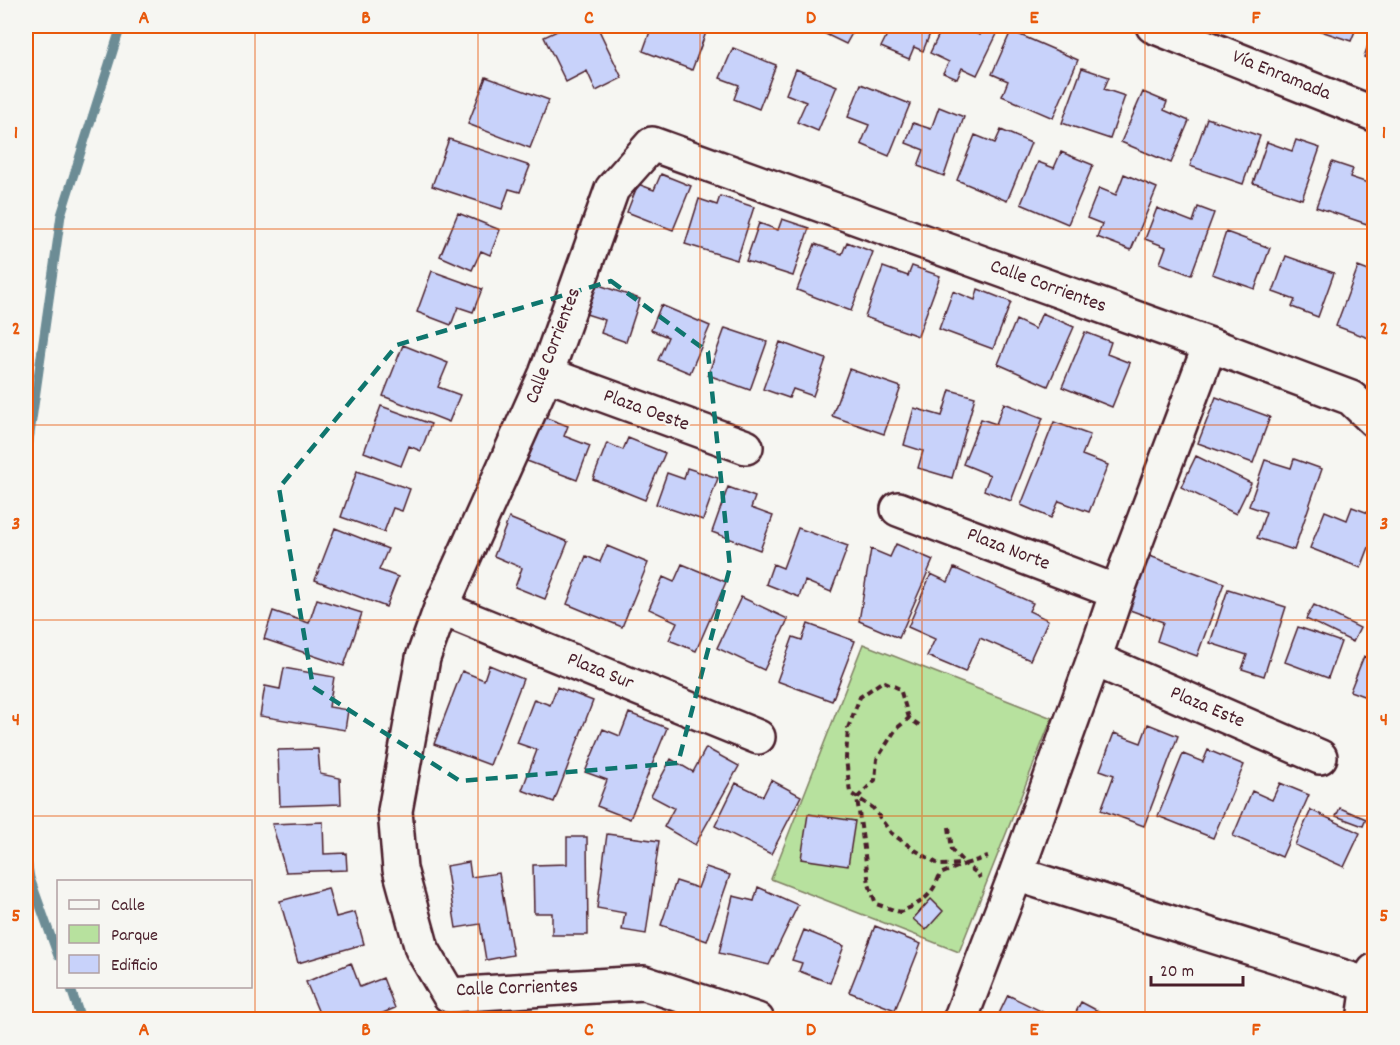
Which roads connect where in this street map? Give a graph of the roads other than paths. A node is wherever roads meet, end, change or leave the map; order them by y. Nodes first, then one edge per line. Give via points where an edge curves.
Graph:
1 (1153, 26) edge
2 (1374, 114) edge
3 (1210, 345) junction
4 (546, 374) junction
5 (1374, 420) edge
6 (746, 447) dead end
7 (898, 509) dead end
8 (1117, 592) junction
9 (441, 608) junction
10 (1095, 659) junction
11 (758, 736) dead end
12 (1320, 757) dead end
13 (1021, 860) junction
14 (1372, 978) edge
15 (757, 1020) edge
16 (960, 1020) edge
17 (1364, 1020) edge

1 - 2 street, Vía Enramada
3 - 4 street, Calle Corrientes via 652,144 612,189
3 - 5 street, Calle Corrientes via 1352,398
3 - 8 street
4 - 6 street, Plaza Oeste
4 - 9 street, Calle Corrientes
7 - 8 street, Plaza Norte
8 - 10 street
9 - 11 street, Plaza Sur
9 - 15 street, Calle Corrientes via 423,658 395,811 400,869 422,949 448,995 644,983
10 - 12 street, Plaza Este
10 - 13 street
13 - 14 street
13 - 16 street
14 - 17 street

